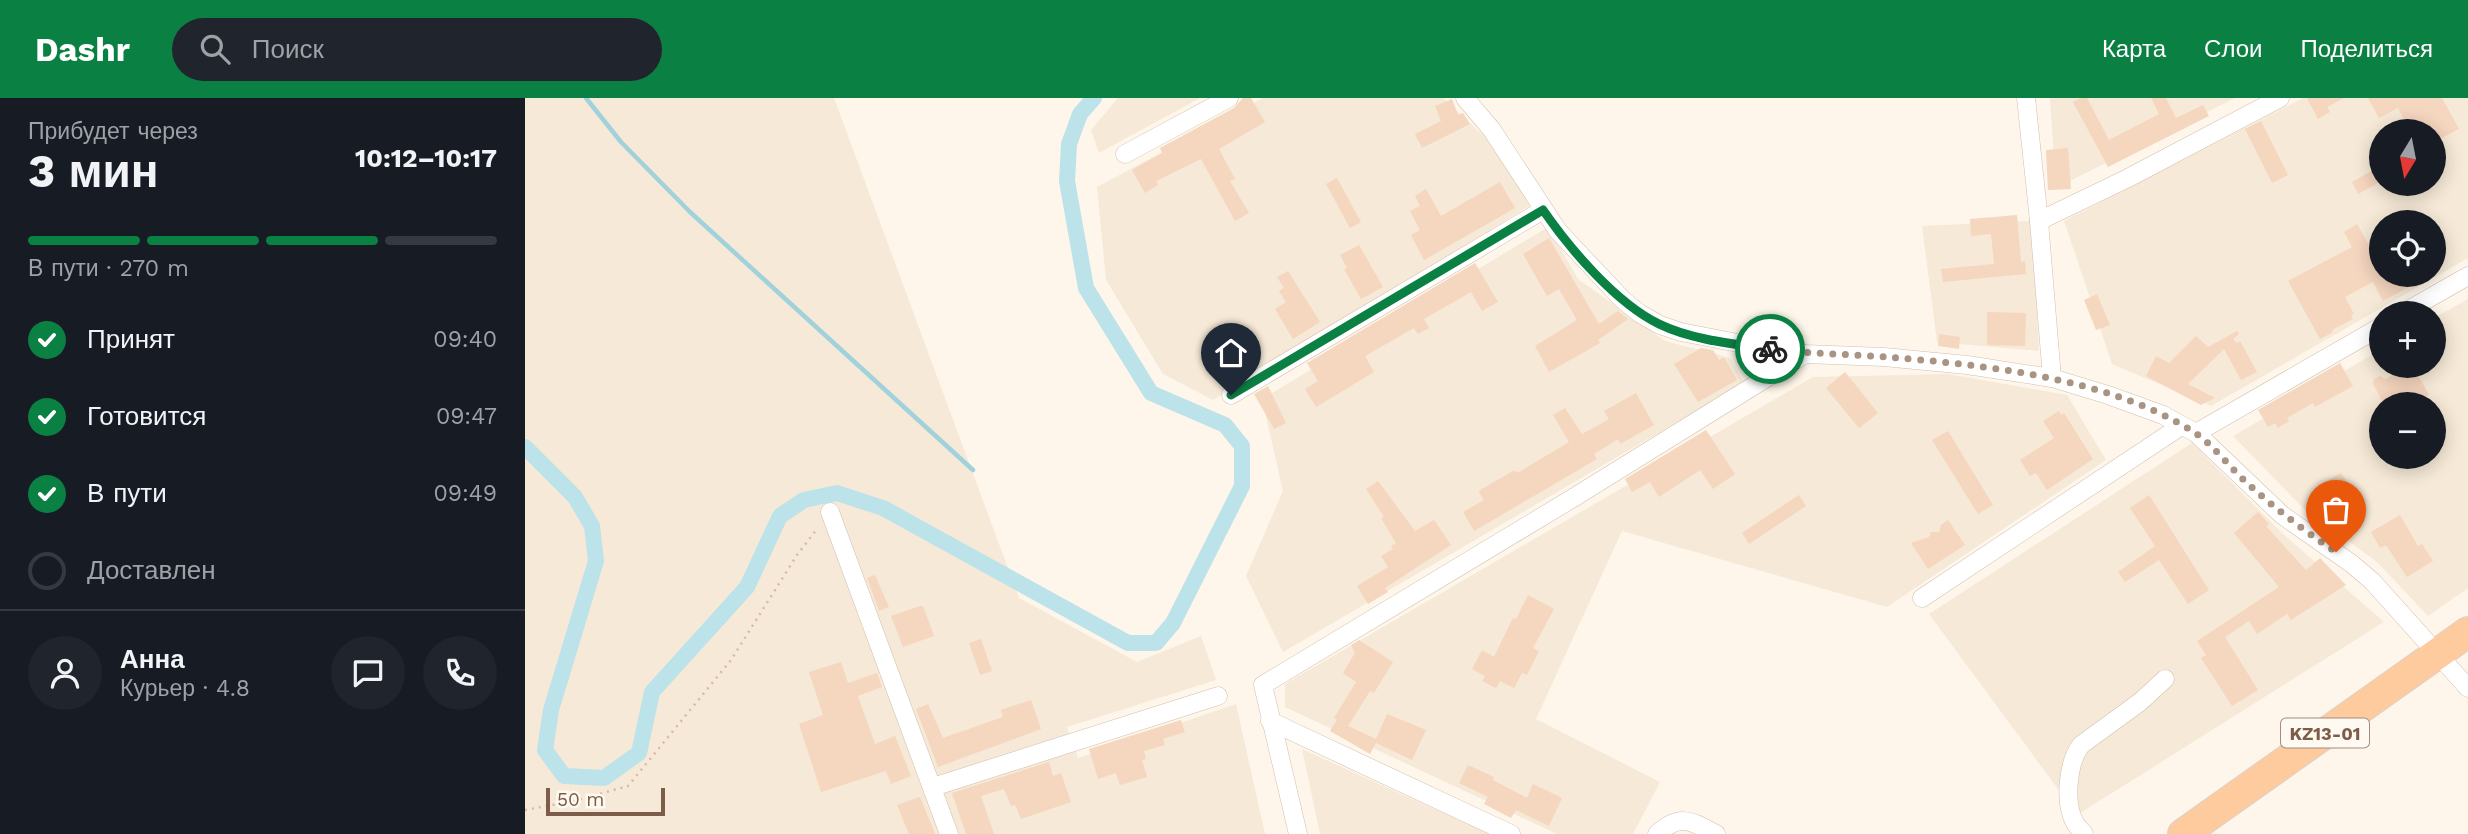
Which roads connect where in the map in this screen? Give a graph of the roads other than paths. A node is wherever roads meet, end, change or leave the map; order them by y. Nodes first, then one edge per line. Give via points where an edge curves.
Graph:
1 (1229, 98) edge
2 (1465, 98) edge
3 (2026, 98) edge
4 (2280, 98) edge
5 (1125, 154) dead end
6 (1543, 210) junction
7 (2039, 221) junction
8 (2468, 276) edge
9 (2424, 301) edge
10 (2369, 333) edge
11 (1805, 354) junction
12 (2052, 378) junction
13 (1231, 395) dead end
14 (2189, 429) junction
15 (830, 512) road end
16 (1922, 598) dead end
17 (2468, 632) edge
18 (2435, 654) junction
19 (2165, 679) dead end
20 (2468, 688) edge
21 (1218, 696) dead end
22 (1270, 721) junction
23 (933, 787) junction
24 (949, 834) edge
25 (1298, 834) edge
26 (1511, 834) edge
27 (1657, 834) edge
28 (1716, 834) edge
29 (2084, 834) edge
30 (2183, 834) edge

1 - 5 street
2 - 6 street via 1492,130
3 - 7 street
4 - 7 street
6 - 11 street via 1623,300 1660,325 1715,340
6 - 13 street
7 - 12 street
8 - 9 street
10 - 14 street
11 - 12 street via 1967,365
11 - 22 street via 1262,685
12 - 14 street via 2108,394
14 - 16 street
14 - 18 street via 2282,515 2371,581
15 - 23 street
17 - 18 highway, KZ13-01
18 - 20 street
18 - 30 highway, KZ13-01
19 - 29 street via 2075,752 2070,769 2071,812
21 - 23 street
22 - 25 street
22 - 26 street
23 - 24 street
27 - 28 street via 1677,821 1693,822

